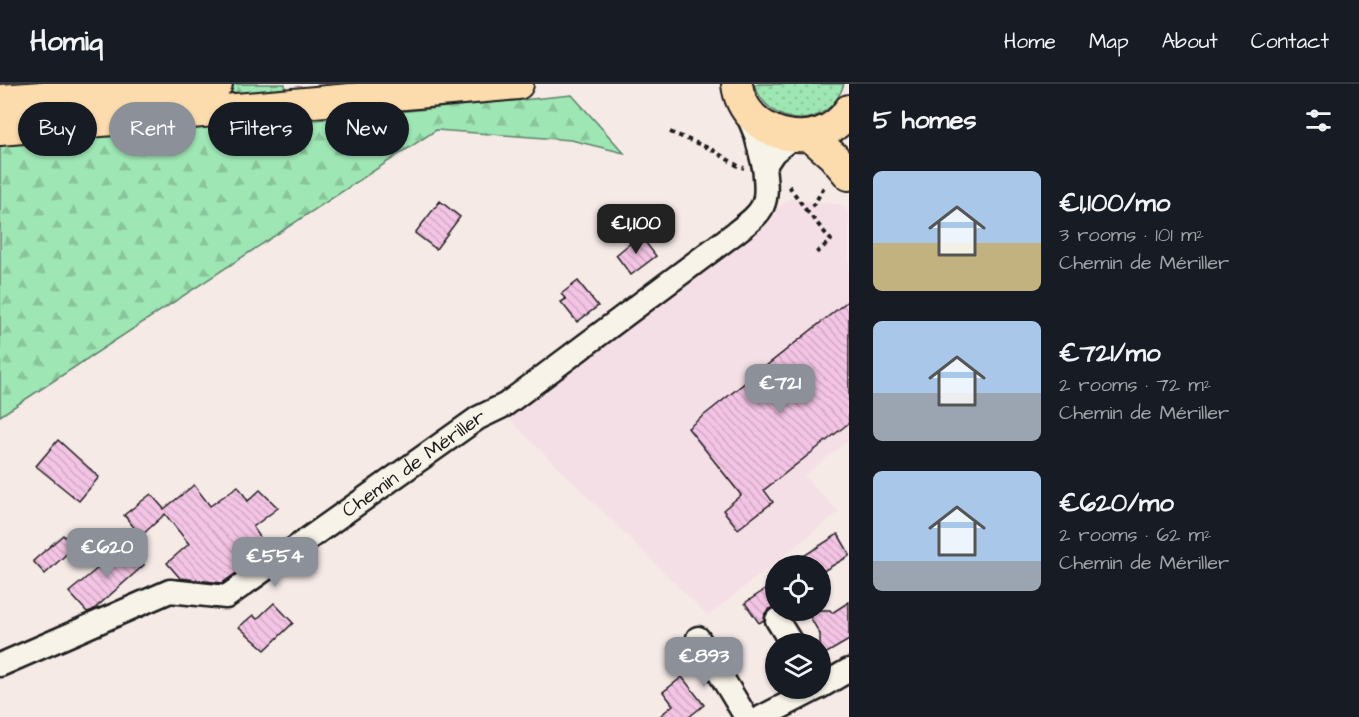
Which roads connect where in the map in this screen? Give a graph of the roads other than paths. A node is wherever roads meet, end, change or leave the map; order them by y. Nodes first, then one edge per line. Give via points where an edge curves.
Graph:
1 (215, 84) edge
2 (518, 84) edge
3 (734, 91) edge
4 (0, 100) edge
5 (849, 110) edge
6 (0, 130) edge
7 (801, 137) junction
8 (765, 172) junction
9 (846, 172) edge
10 (698, 638) dead end
11 (0, 665) edge
12 (849, 670) edge
13 (831, 681) edge
14 (797, 699) edge
15 (746, 717) edge
16 (762, 717) edge

1 - 4 main road
2 - 6 main road
3 - 7 main road via 756,120 773,132
3 - 8 street, Chemin de Mériller via 756,135
5 - 7 main road via 830,128
7 - 8 street via 774,152
7 - 9 main road
8 - 11 street, Chemin de Mériller via 763,208 735,233 505,405 478,418 226,597 170,591
10 - 15 street
12 - 13 street
14 - 16 street

